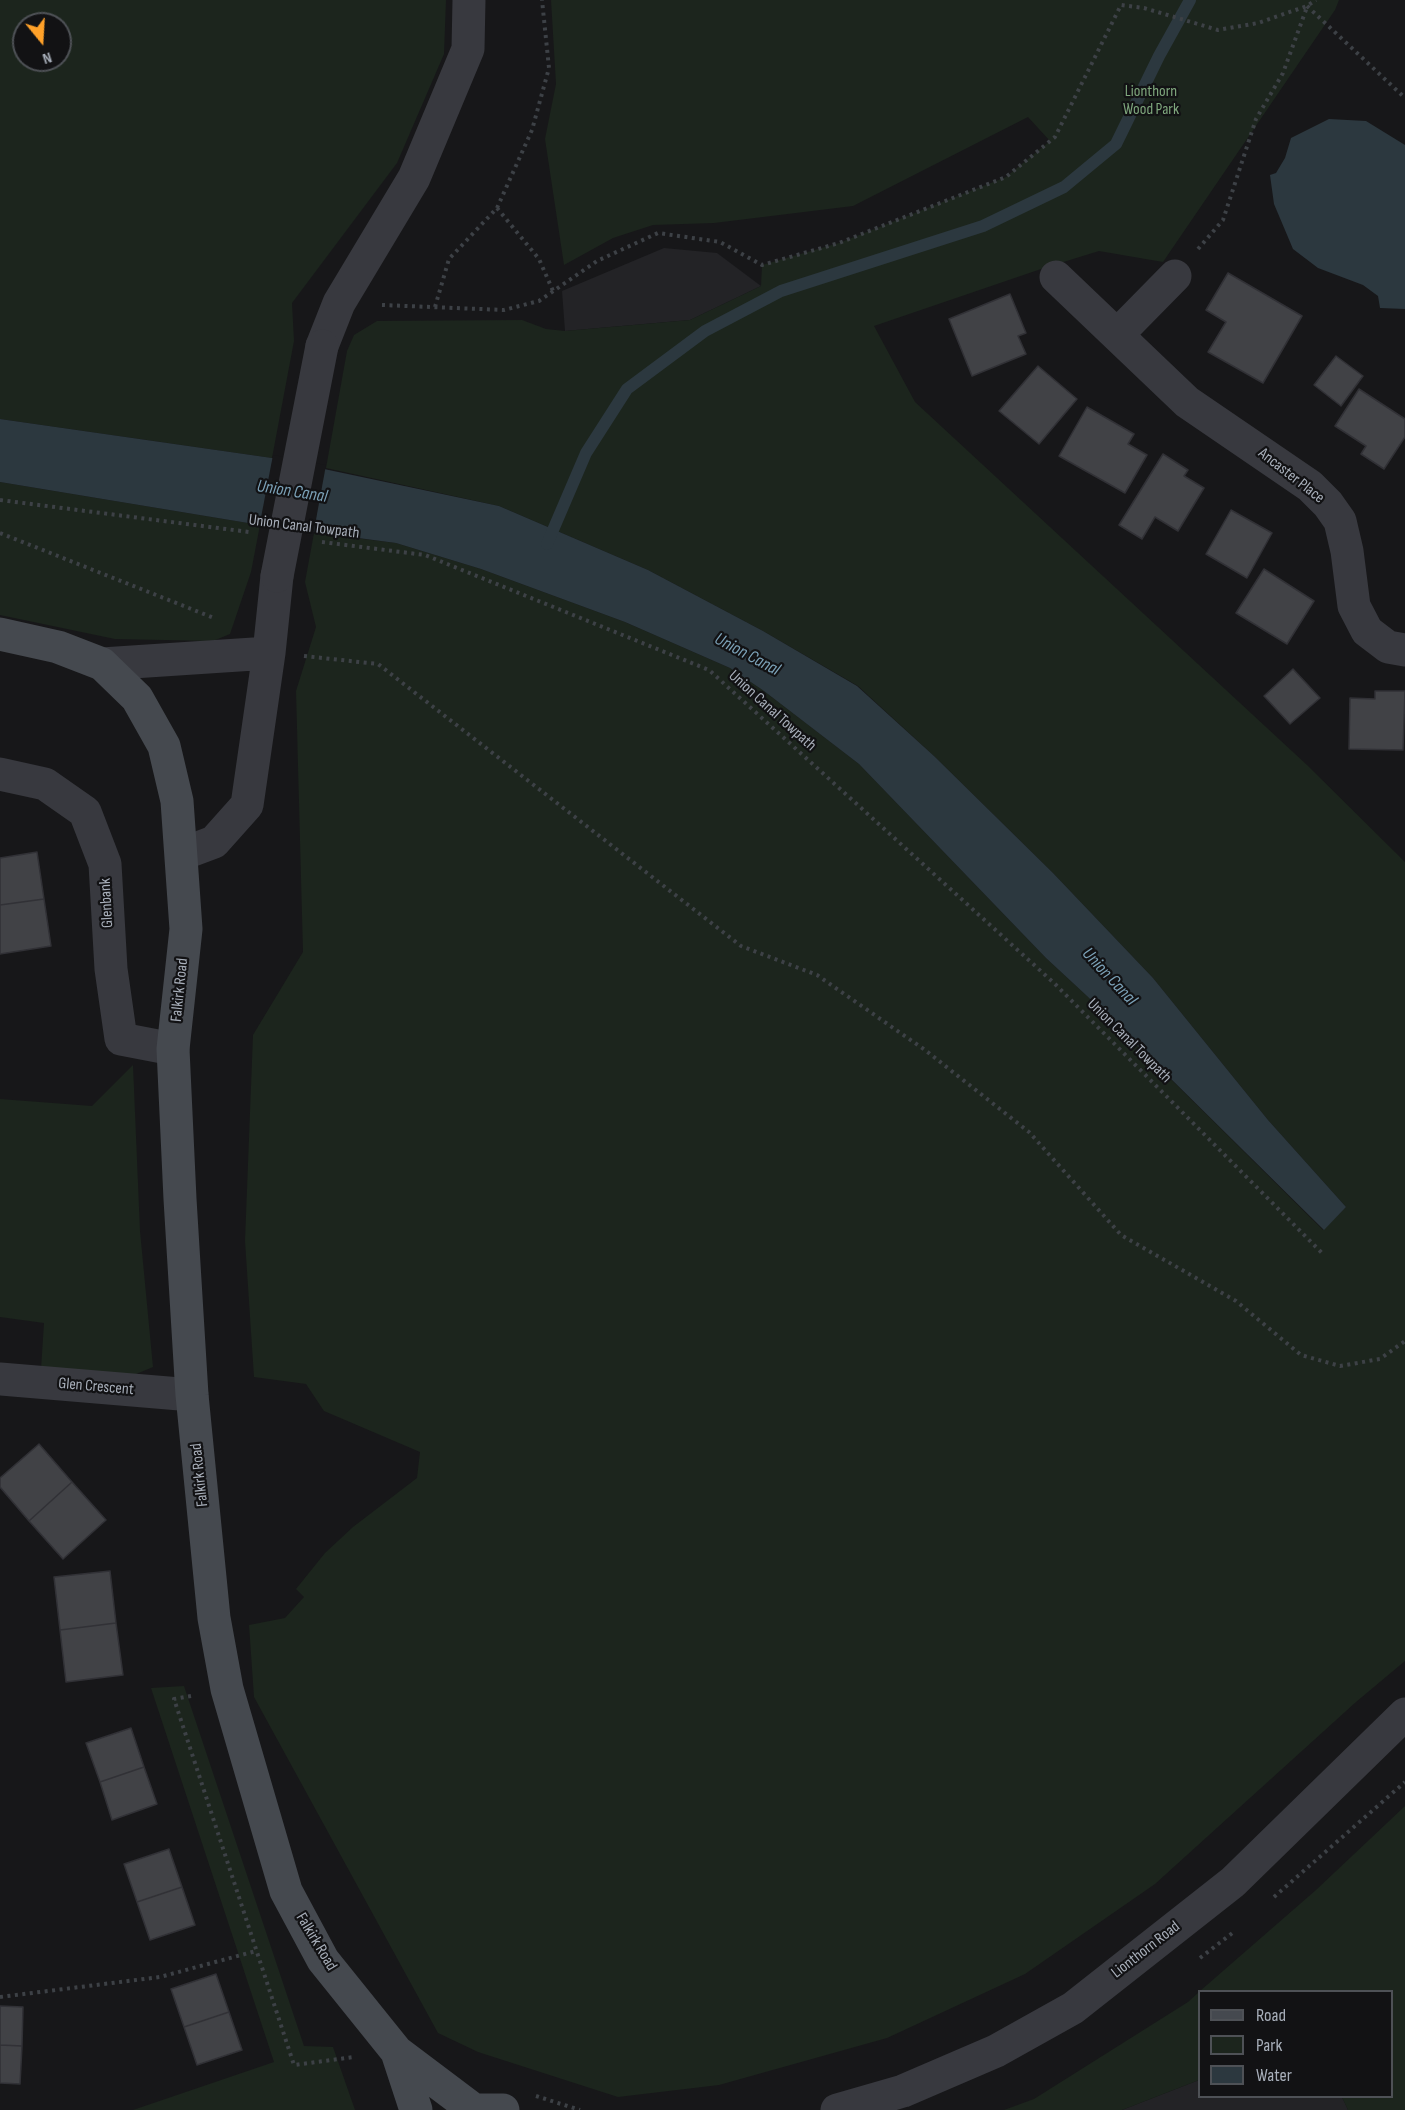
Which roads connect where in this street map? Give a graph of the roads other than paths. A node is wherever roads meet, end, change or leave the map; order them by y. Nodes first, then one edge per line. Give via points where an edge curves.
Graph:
1 (469, 0) edge
2 (1175, 276) road end
3 (1056, 277) dead end
4 (1117, 335) junction
5 (0, 634) edge
6 (1405, 650) edge
7 (269, 652) junction
8 (102, 664) junction
9 (0, 774) edge
10 (182, 854) junction
11 (173, 1049) junction
12 (0, 1379) edge
13 (192, 1395) junction
14 (1405, 1714) edge
15 (397, 2052) junction
16 (416, 2110) edge
17 (474, 2110) edge
18 (503, 2110) edge
19 (837, 2110) edge

1 - 7 street, bridge via 468,50 414,178 339,303 322,346 277,576
2 - 4 street
3 - 4 street, Ancaster Place
4 - 6 street, Ancaster Place via 1187,402 1310,486 1328,504 1340,521 1354,606 1366,631 1388,647
5 - 8 main road via 58,647
7 - 8 street
7 - 10 street via 247,805 214,842
8 - 10 main road, Falkirk Road via 137,698 164,746 177,801
9 - 11 street, Glenbank via 45,784 85,812 105,864 111,969 121,1039
10 - 11 main road, Falkirk Road via 186,928
11 - 13 main road, Falkirk Road
12 - 13 street, Glen Crescent
13 - 15 main road, Falkirk Road via 214,1618 227,1689 286,1891 323,1960
14 - 19 street, Lionthorn Road via 1233,1882 1072,2008 996,2051 903,2091
15 - 16 main road, Falkirk Road
15 - 17 main road, Falkirk Road
17 - 18 main road

